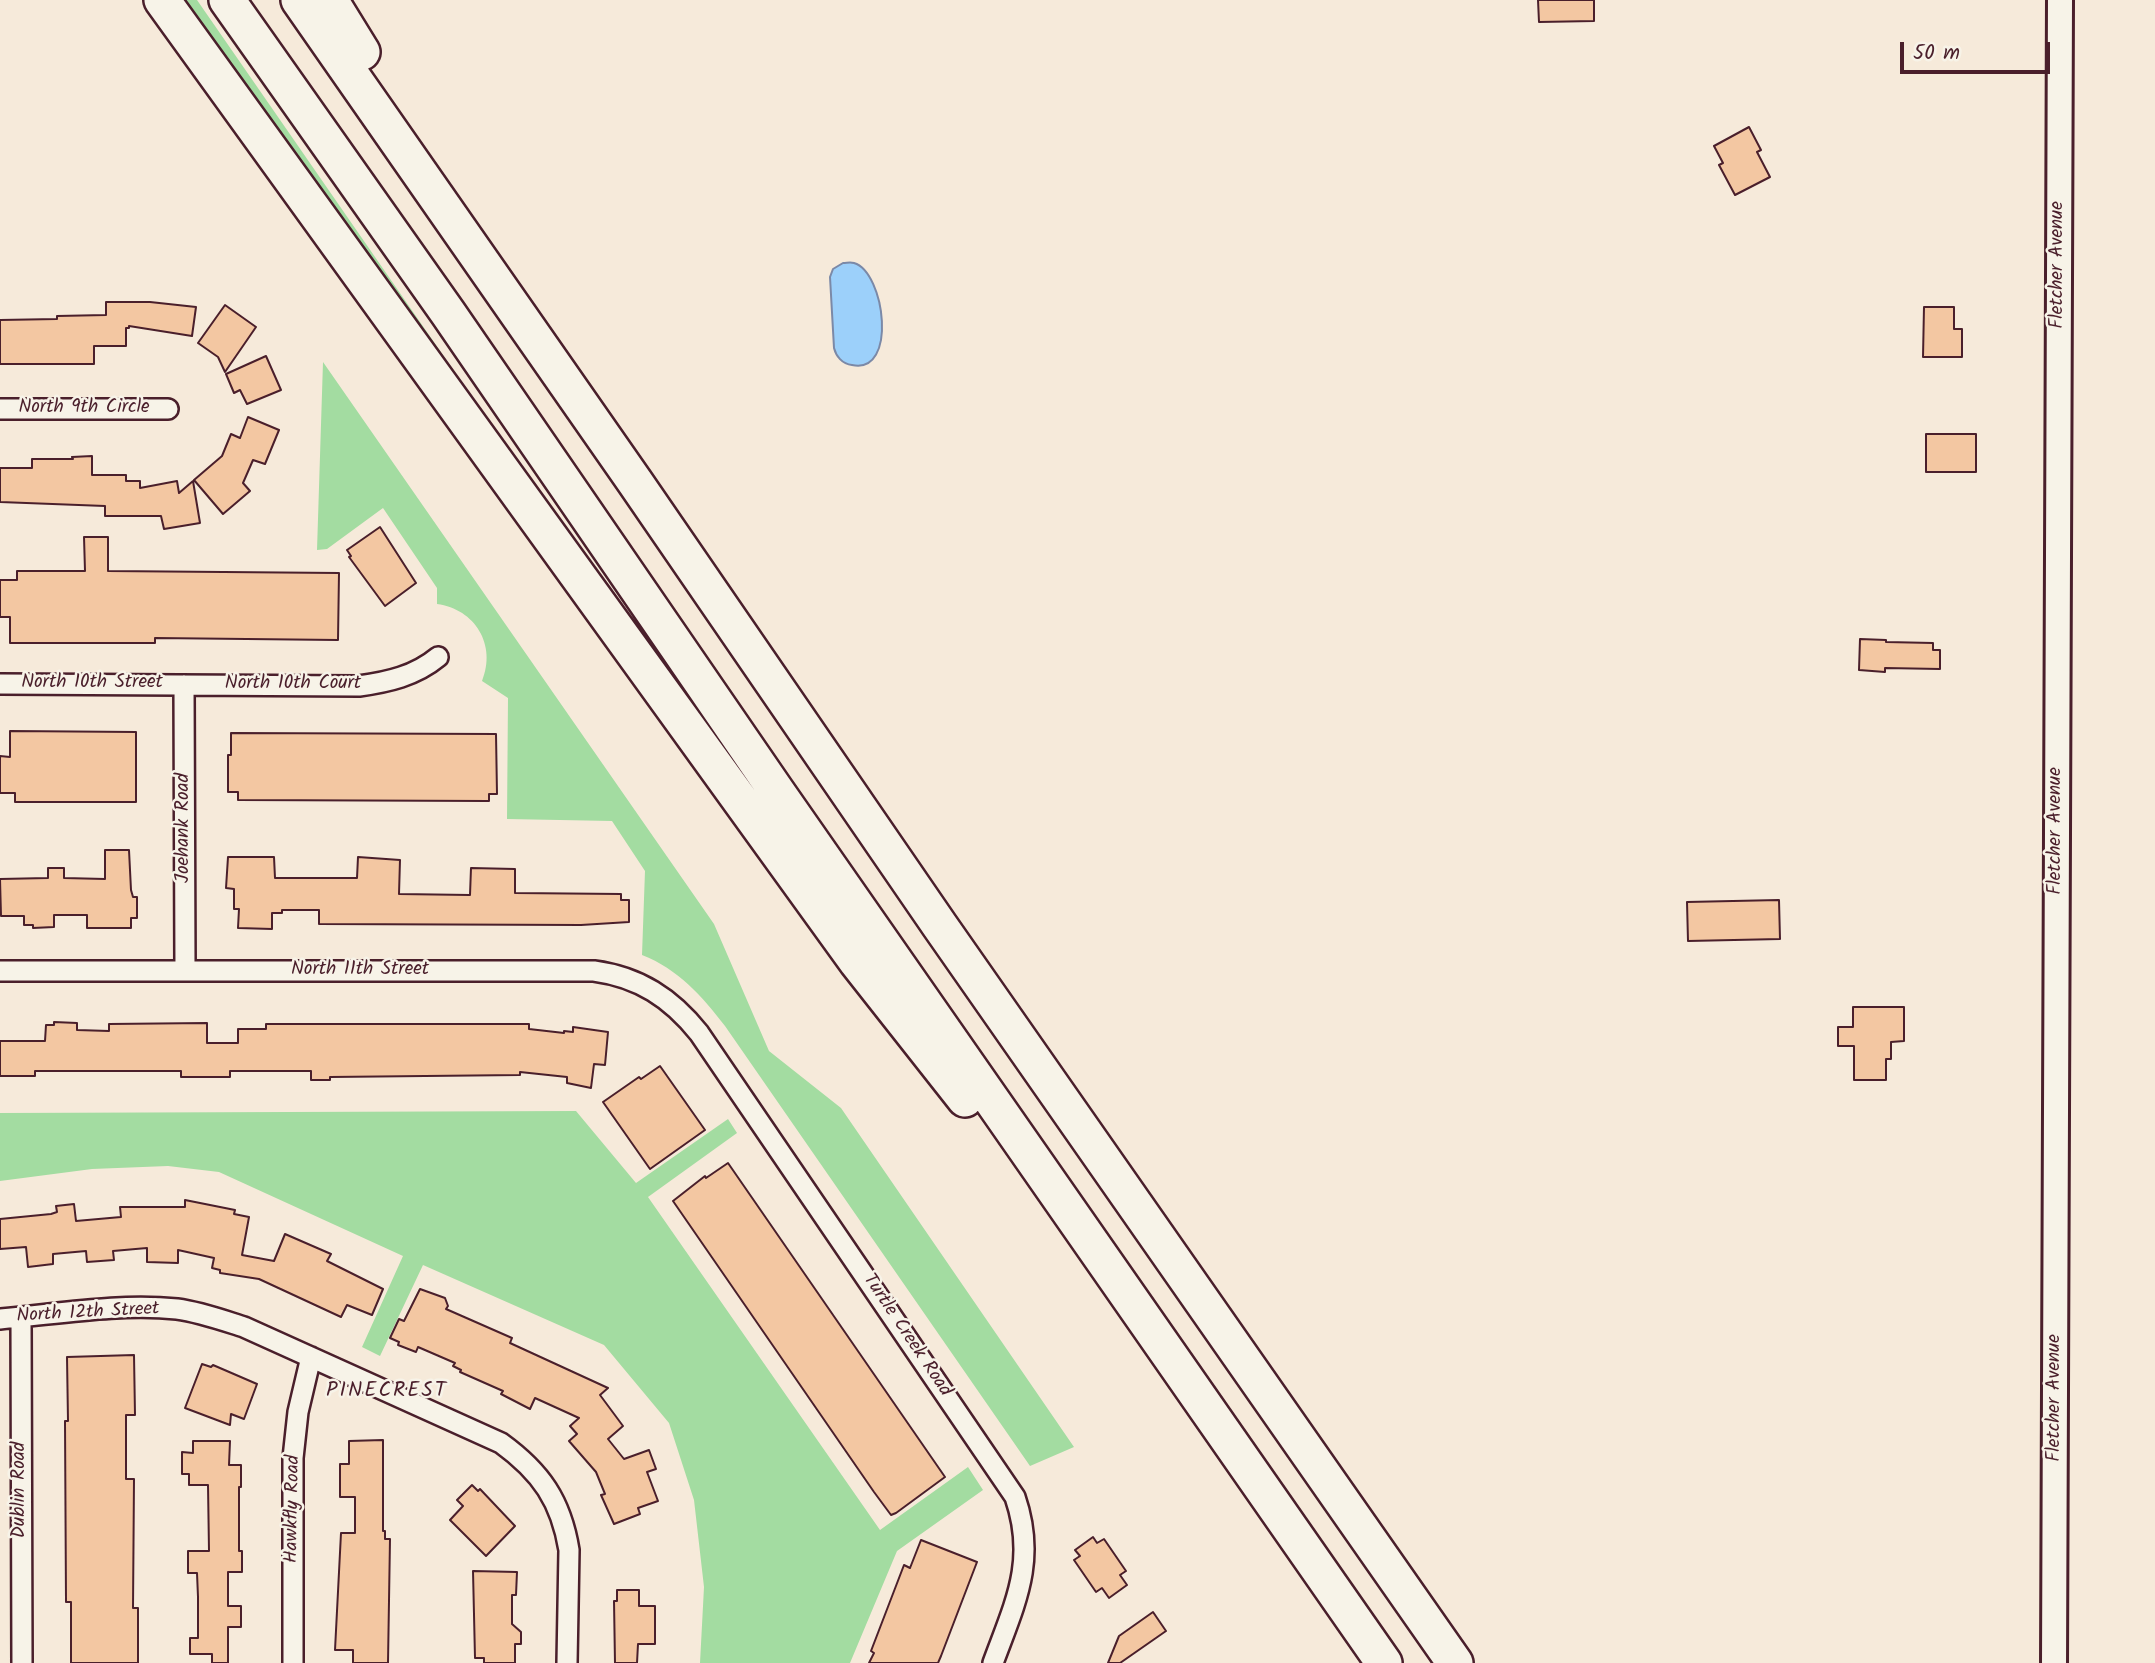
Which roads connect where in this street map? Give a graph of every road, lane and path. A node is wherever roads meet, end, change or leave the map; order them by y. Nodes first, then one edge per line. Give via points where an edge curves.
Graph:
1 (162, 0) edge
2 (228, 0) edge
3 (299, 0) edge
4 (330, 0) edge
5 (2060, 0) edge
6 (550, 360) junction
7 (0, 409) edge
8 (168, 409) dead end
9 (438, 657) dead end
10 (0, 684) edge
11 (184, 685) junction
12 (0, 971) edge
13 (185, 971) junction
14 (699, 1033) joint
15 (21, 1317) junction
16 (0, 1319) edge
17 (312, 1357) junction
18 (1185, 1376) junction
19 (22, 1663) edge
20 (293, 1663) edge
21 (567, 1663) edge
22 (993, 1663) edge
23 (1384, 1663) edge
24 (1455, 1663) edge
25 (2054, 1663) edge

1 - 18 highway via 857,962
2 - 18 highway
3 - 6 highway
4 - 6 highway
5 - 25 street, Fletcher Avenue
6 - 24 highway
7 - 8 street, North 9th Circle
9 - 11 street, North 10th Court via 408,675 359,686
10 - 11 street, North 10th Street
11 - 13 street, Joehank Road
12 - 13 street, North 11th Street
13 - 14 street, North 11th Street via 594,971 627,977 654,990
14 - 22 street, Turtle Creek Road via 1015,1497 1025,1536 1024,1572
15 - 16 street, North 12th Street
15 - 17 street, North 12th Street via 136,1307 178,1310 244,1327
15 - 19 street, Dublin Road
17 - 20 street, Hawkfly Road via 298,1412 293,1458
17 - 21 street, North 12th Street via 501,1443 523,1459 549,1490 569,1550
18 - 23 highway

